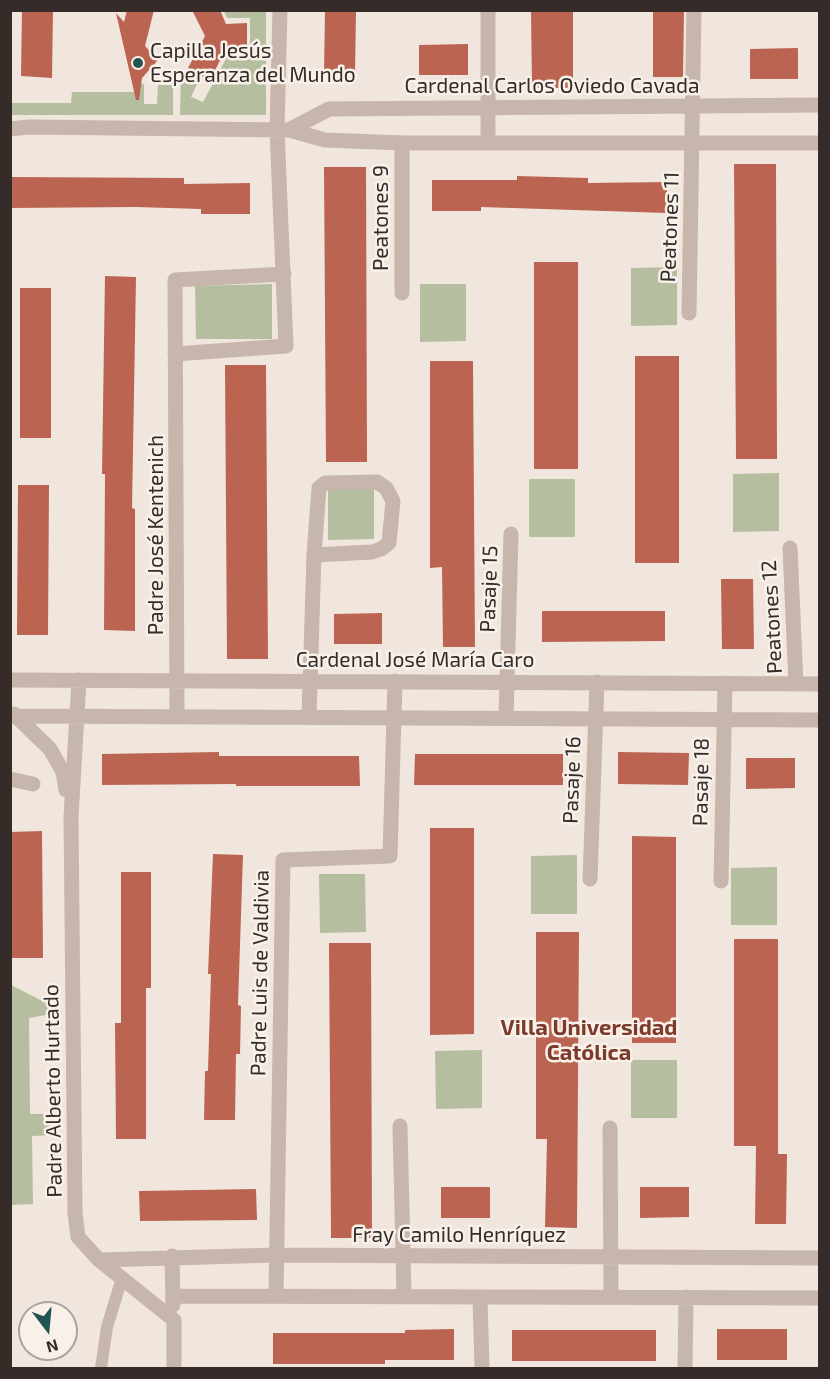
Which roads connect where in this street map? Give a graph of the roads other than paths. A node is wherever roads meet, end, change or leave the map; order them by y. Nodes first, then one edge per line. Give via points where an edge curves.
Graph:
1 (280, 10) edge
2 (488, 10) edge
3 (694, 10) edge
4 (819, 105) edge
5 (694, 106) junction
6 (489, 107) junction
7 (10, 129) edge
8 (283, 130) junction
9 (693, 142) junction
10 (402, 143) junction
11 (488, 143) junction
12 (819, 143) edge
13 (284, 274) junction
14 (402, 292) dead end
15 (689, 313) dead end
16 (175, 354) junction
17 (511, 534) dead end
18 (790, 548) dead end
19 (314, 555) junction
20 (10, 680) edge
21 (79, 680) junction
22 (178, 681) junction
23 (310, 681) junction
24 (395, 681) junction
25 (507, 682) junction
26 (597, 682) junction
27 (725, 683) junction
28 (796, 684) junction
29 (819, 684) edge
30 (13, 714) edge
31 (76, 716) junction
32 (177, 716) junction
33 (309, 716) junction
34 (394, 717) junction
35 (506, 718) junction
36 (596, 718) junction
37 (724, 720) junction
38 (819, 720) edge
39 (10, 779) edge
40 (33, 784) dead end
41 (71, 817) junction
42 (590, 879) dead end
43 (720, 881) dead end
44 (400, 1126) dead end
45 (610, 1128) dead end
46 (276, 1255) junction
47 (172, 1256) junction
48 (403, 1256) junction
49 (611, 1257) junction
50 (819, 1258) edge
51 (99, 1260) junction
52 (122, 1278) junction
53 (173, 1296) junction
54 (276, 1296) junction
55 (404, 1296) junction
56 (480, 1297) junction
57 (611, 1297) junction
58 (686, 1297) junction
59 (819, 1298) edge
60 (174, 1320) junction
61 (101, 1368) edge
62 (174, 1368) edge
63 (482, 1368) edge
64 (685, 1368) edge

1 - 8 street
2 - 6 street
3 - 5 street, Peatones 11
4 - 5 street, Cardenal Carlos Oviedo Cavada
5 - 6 street, Cardenal Carlos Oviedo Cavada
5 - 9 street, Peatones 11
6 - 8 street, Cardenal Carlos Oviedo Cavada via 328,109
6 - 11 street
7 - 8 street, Cardenal Carlos Oviedo Cavada
8 - 10 street, Cardenal Carlos Oviedo Cavada via 325,140
8 - 13 street
9 - 11 street, Cardenal Carlos Oviedo Cavada
9 - 12 street, Cardenal Carlos Oviedo Cavada
9 - 15 street, Peatones 11
10 - 11 street, Cardenal Carlos Oviedo Cavada
10 - 14 street, Peatones 9
13 - 16 street, Padre José Kentenich via 175,280
13 - 16 street via 286,346
16 - 22 street, Padre José Kentenich
17 - 25 street, Pasaje 15
18 - 28 street, Peatones 12
19 - 19 street via 319,488 325,483 377,482 386,488 393,501 389,543 372,552
19 - 23 street
20 - 21 street, Cardenal José María Caro
21 - 22 street, Cardenal José María Caro
21 - 31 street, Padre Alberto Hurtado
22 - 23 street, Cardenal José María Caro
22 - 32 street, Padre José Kentenich
23 - 24 street, Cardenal José María Caro
23 - 33 street
24 - 25 street, Cardenal José María Caro
24 - 34 street, Padre Luis de Valdivia
25 - 26 street, Cardenal José María Caro
25 - 35 street, Pasaje 15
26 - 27 street, Cardenal José María Caro
26 - 36 street, Pasaje 16
27 - 28 street, Cardenal José María Caro
27 - 37 street, Pasaje 18
28 - 29 street, Cardenal José María Caro
30 - 31 street
30 - 41 street, Padre Alberto Hurtado via 50,748 63,772
31 - 32 street
31 - 41 street, Padre Alberto Hurtado
32 - 33 street
33 - 34 street
34 - 35 street
34 - 46 street, Padre Luis de Valdivia via 390,856 283,860
35 - 36 street
36 - 37 street
36 - 42 street, Pasaje 16
37 - 38 street
37 - 43 street, Pasaje 18
39 - 40 street
41 - 51 street, Padre Alberto Hurtado via 75,1213 78,1237
44 - 48 street
45 - 49 street
46 - 47 street, Fray Camilo Henríquez
46 - 48 street, Fray Camilo Henríquez
46 - 54 street, Padre Luis de Valdivia
47 - 51 street, Fray Camilo Henríquez
47 - 53 street
48 - 49 street, Fray Camilo Henríquez
48 - 55 street
49 - 50 street, Fray Camilo Henríquez
49 - 57 street
51 - 52 street, Padre Alberto Hurtado
52 - 60 street, Padre Alberto Hurtado
52 - 61 lane via 107,1327
53 - 54 street
53 - 60 street
54 - 55 street
55 - 56 street
56 - 57 street
56 - 63 street
57 - 58 street
58 - 59 street
58 - 64 street
60 - 62 street

